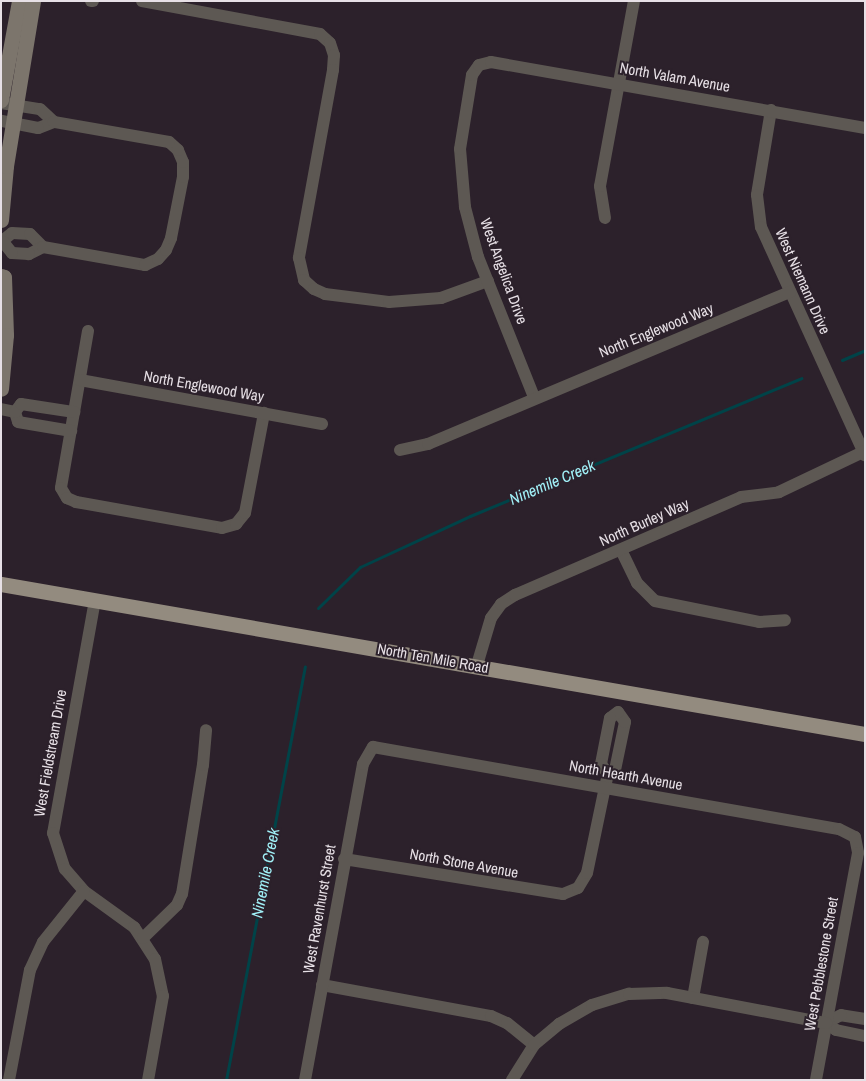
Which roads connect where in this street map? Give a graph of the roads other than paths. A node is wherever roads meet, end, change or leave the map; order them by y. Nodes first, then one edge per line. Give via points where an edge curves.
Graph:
1 (19, 1) edge
2 (32, 1) edge
3 (142, 1) edge
4 (634, 1) edge
5 (479, 65) joint
6 (619, 83) junction
7 (6, 102) edge
8 (771, 110) junction
9 (7, 122) edge
10 (54, 122) junction
11 (865, 128) edge
12 (605, 218) dead end
13 (1, 220) edge
14 (2, 242) edge
15 (44, 247) junction
16 (1, 276) edge
17 (488, 281) junction
18 (790, 292) junction
19 (88, 331) dead end
20 (80, 380) junction
21 (1, 389) edge
22 (534, 397) junction
23 (1, 410) edge
24 (15, 412) junction
25 (74, 412) junction
26 (264, 413) junction
27 (322, 424) dead end
28 (71, 431) junction
29 (400, 450) dead end
30 (864, 452) edge
31 (621, 550) junction
32 (1, 584) edge
33 (95, 600) junction
34 (785, 620) dead end
35 (477, 665) junction
36 (621, 691) junction
37 (206, 730) dead end
38 (865, 734) edge
39 (373, 747) joint
40 (605, 787) junction
41 (858, 853) joint
42 (344, 859) junction
43 (84, 891) junction
44 (143, 938) junction
45 (703, 942) dead end
46 (322, 985) junction
47 (693, 998) junction
48 (865, 1019) edge
49 (826, 1023) junction
50 (865, 1036) edge
51 (534, 1045) junction
52 (9, 1080) edge
53 (148, 1080) edge
54 (305, 1080) edge
55 (512, 1080) edge
56 (816, 1080) edge

1 - 7 street
2 - 7 street
3 - 17 street via 320,34 330,43 334,55 299,258 304,280 325,294 389,302 441,298
4 - 6 street
5 - 6 street, North Valam Avenue via 491,62
5 - 17 street, West Angelica Drive via 472,75 460,149 465,207
6 - 8 street, North Valam Avenue
6 - 12 street via 600,186
7 - 9 street
7 - 10 street via 40,109
8 - 11 street, North Valam Avenue
8 - 18 street, West Niemann Drive via 759,179 758,211 767,242
9 - 10 street via 38,128
9 - 13 street
10 - 15 street via 168,142 178,150 183,162 183,177 171,238 158,259 146,264
14 - 15 street via 12,253 28,254
14 - 15 street via 12,233 30,234
16 - 21 street via 4,277 6,335
17 - 22 street, West Angelica Drive
18 - 22 street, North Englewood Way
18 - 30 street, West Niemann Drive
19 - 20 street
20 - 25 street
20 - 26 street, North Englewood Way
22 - 29 street, North Englewood Way via 428,444
23 - 24 street
24 - 25 street via 21,404
24 - 28 street via 18,422
25 - 28 street
26 - 27 street, North Englewood Way
26 - 28 street via 245,513 236,524 222,528 67,498 61,488
30 - 31 street, North Burley Way via 779,492 740,498
31 - 34 street via 637,583 655,601 759,622
31 - 35 street, North Burley Way via 501,604 484,633
32 - 33 main road, North Ten Mile Road
33 - 35 main road, North Ten Mile Road
33 - 43 street, West Fieldstream Drive via 53,820 59,858
35 - 36 main road, North Ten Mile Road
36 - 38 main road, North Ten Mile Road
36 - 40 street via 618,712 610,718 601,764 608,774
37 - 44 street via 182,894 178,905
39 - 40 street, North Hearth Avenue
39 - 42 street, West Ravenhurst Street via 363,764
40 - 41 street, North Hearth Avenue via 838,829 855,837
40 - 42 street, North Stone Avenue via 587,873 578,888 563,894
41 - 49 street, West Pebblestone Street
42 - 46 street, West Ravenhurst Street
43 - 44 street, West Fieldstream Drive
43 - 52 street via 43,942 30,970
44 - 53 street, West Fieldstream Drive via 159,971 162,996
45 - 47 street
46 - 51 street via 491,1016 507,1023
46 - 54 street, West Ravenhurst Street
47 - 49 street
47 - 51 street via 654,992 616,997 575,1014
48 - 49 street via 841,1015
49 - 50 street via 836,1030
49 - 56 street, West Pebblestone Street
51 - 55 street

